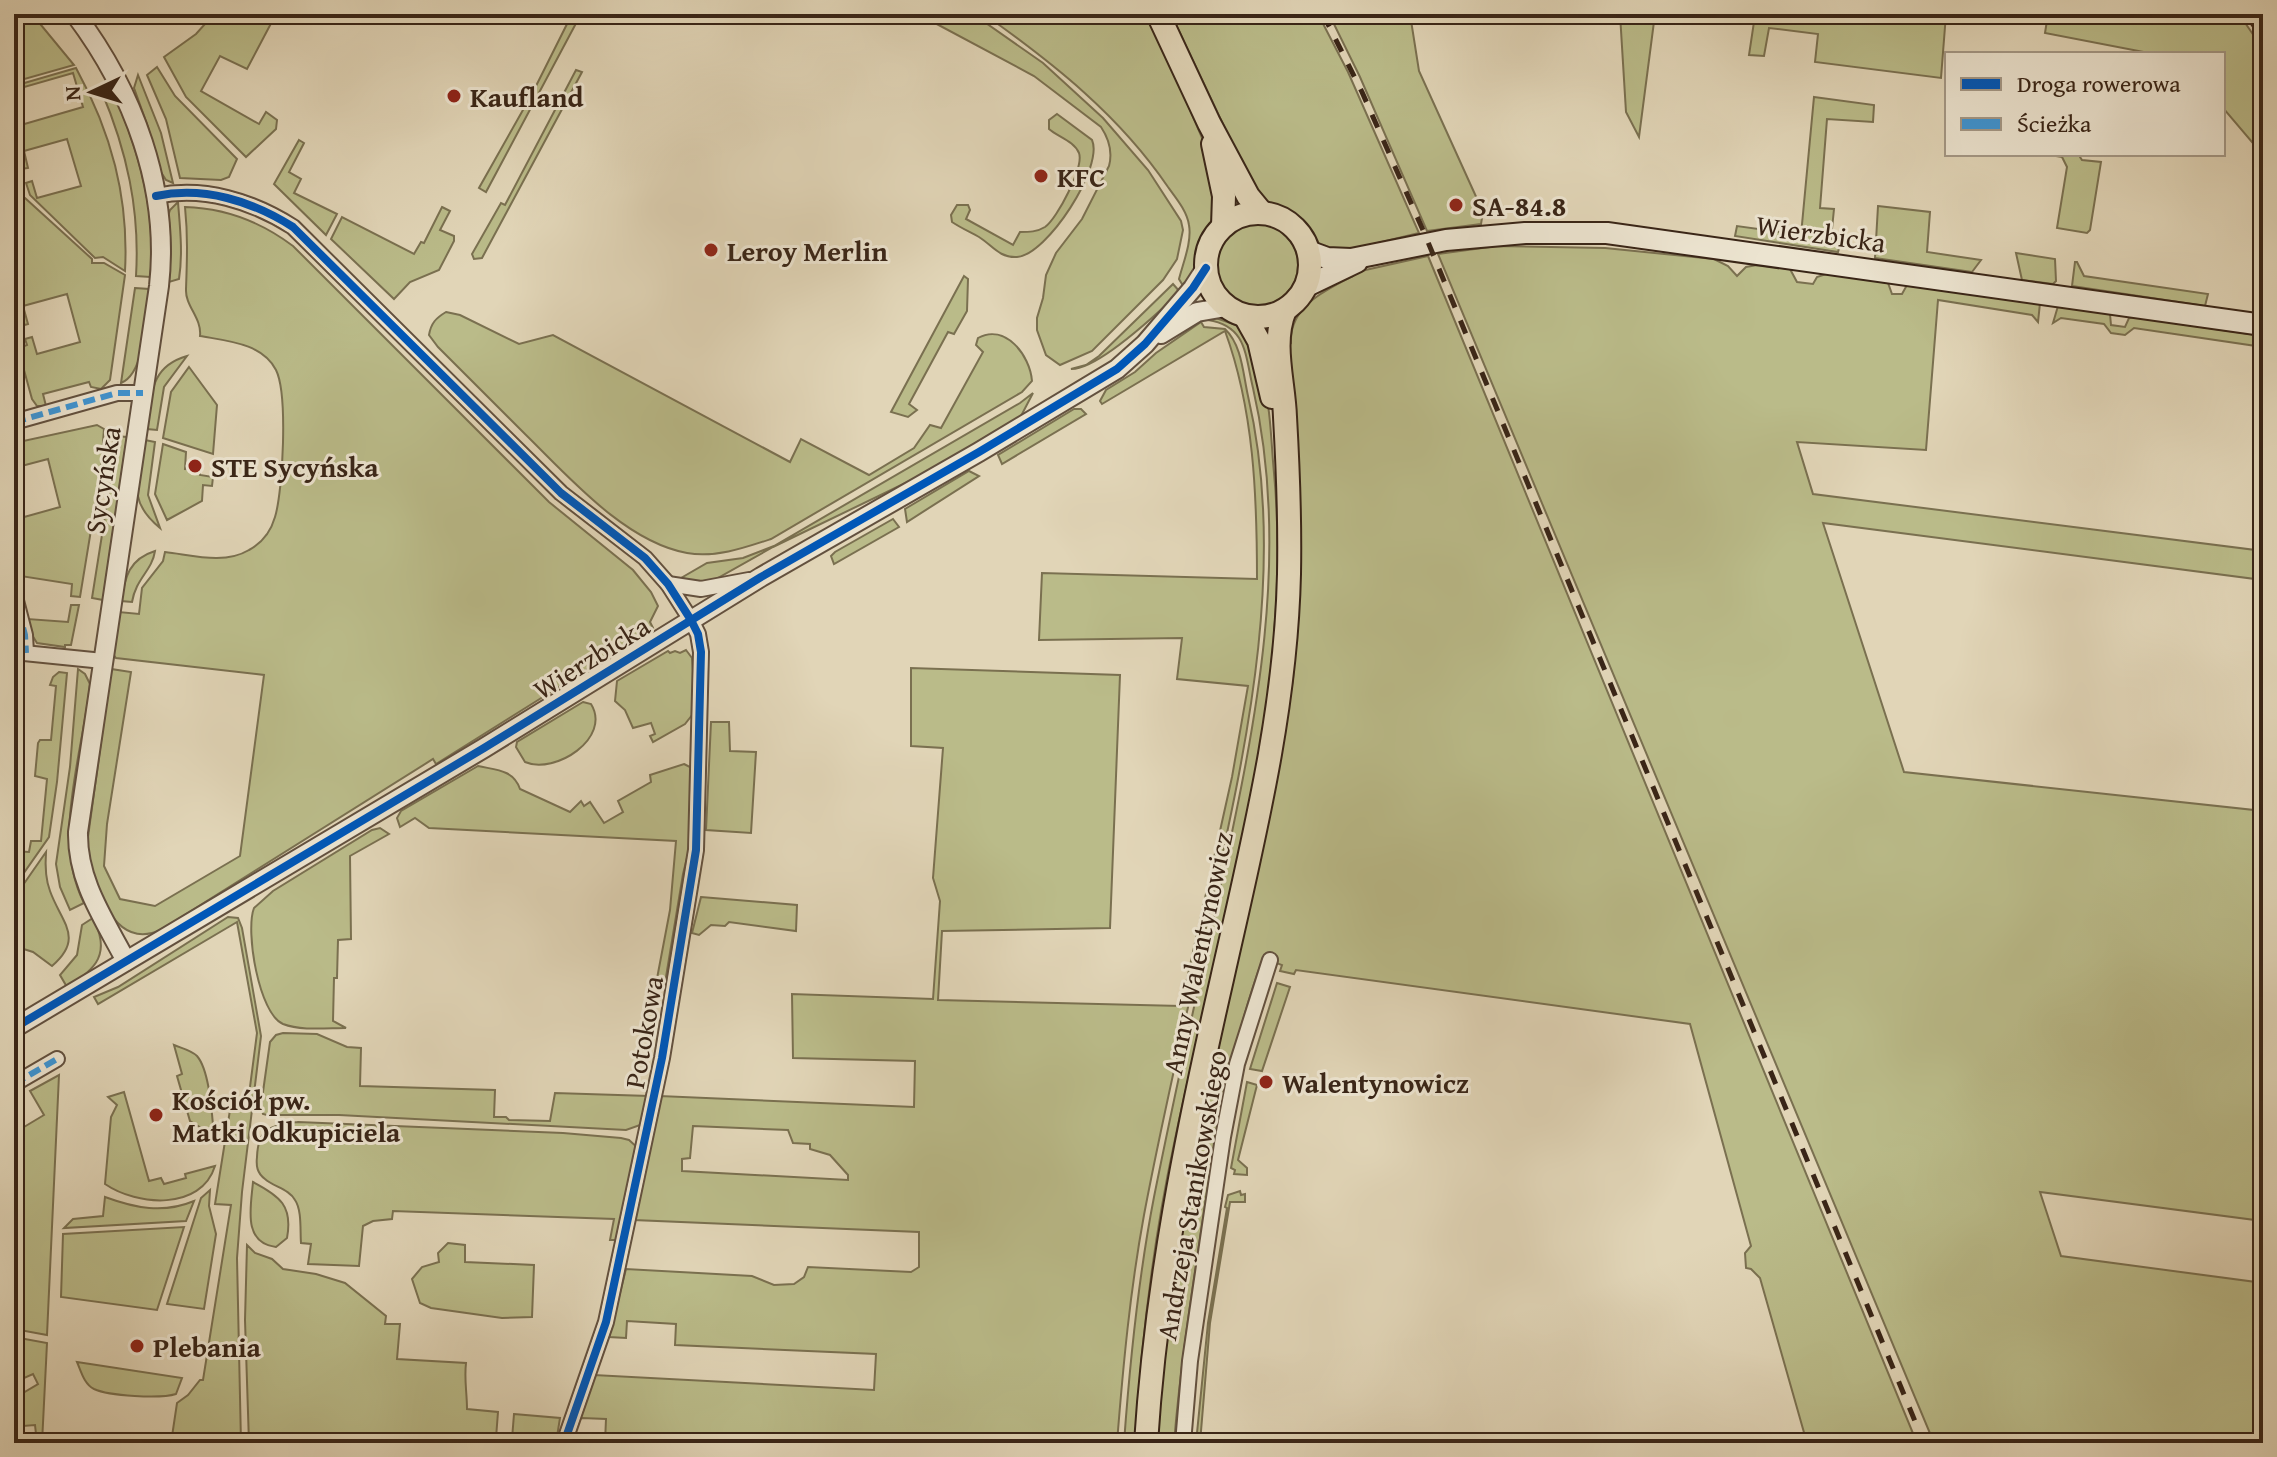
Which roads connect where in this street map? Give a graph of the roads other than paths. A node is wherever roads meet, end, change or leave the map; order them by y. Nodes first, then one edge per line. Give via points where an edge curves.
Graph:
1 (75, 14) edge
2 (1158, 14) edge
3 (1209, 123) junction
4 (156, 196) junction
5 (1262, 213) junction
6 (1223, 226) junction
7 (1308, 251) junction
8 (1371, 256) junction
9 (1206, 268) junction
10 (1305, 287) junction
11 (1285, 310) junction
12 (1235, 311) junction
13 (2263, 325) edge
14 (1145, 344) junction
15 (143, 393) junction
16 (14, 422) edge
17 (1286, 475) junction
18 (761, 577) junction
19 (668, 584) junction
20 (14, 593) edge
21 (691, 620) junction
22 (20, 652) edge
23 (103, 661) junction
24 (1270, 960) dead end
25 (126, 961) junction
26 (14, 1028) edge
27 (57, 1059) dead end
28 (14, 1084) edge
29 (14, 1436) edge
30 (15, 1443) edge
31 (564, 1443) edge
32 (1146, 1443) edge
33 (1183, 1443) edge

1 - 4 street, Sycyńska via 127,98
2 - 3 main road
3 - 5 main road
3 - 6 main road via 1224,196
4 - 15 street, Sycyńska via 161,265
4 - 19 street, Potokowa via 179,192 224,197 263,209 293,227 561,493 645,558
5 - 6 main road
5 - 7 main road via 1291,225
6 - 9 main road via 1208,249
7 - 8 main road, Wierzbicka via 1327,258
7 - 10 main road
8 - 10 main road, Wierzbicka
8 - 13 main road, Wierzbicka via 1475,237 1607,233
9 - 12 main road via 1213,292
9 - 14 street, Wierzbicka
10 - 11 main road
11 - 12 main road via 1263,317
11 - 17 main road, Anny Walentynowicz via 1278,338
12 - 14 street, Wierzbicka via 1197,312
12 - 17 main road, Anny Walentynowicz via 1259,341
14 - 18 street, Wierzbicka via 1117,369
15 - 16 street via 117,393
15 - 23 street, Sycyńska
17 - 32 main road, Anny Walentynowicz via 1289,576 1277,714 1178,1181
18 - 19 street via 701,589
18 - 21 street, Wierzbicka
19 - 21 street, Potokowa
20 - 22 street via 25,635
21 - 25 street, Wierzbicka
21 - 31 street, Potokowa via 701,652 692,886 606,1322
22 - 23 street
23 - 25 street, Sycyńska via 78,844 90,893
24 - 33 street, Andrzeja Stanikowskiego via 1237,1064 1223,1137
25 - 26 street, Wierzbicka
27 - 28 street
29 - 30 street

